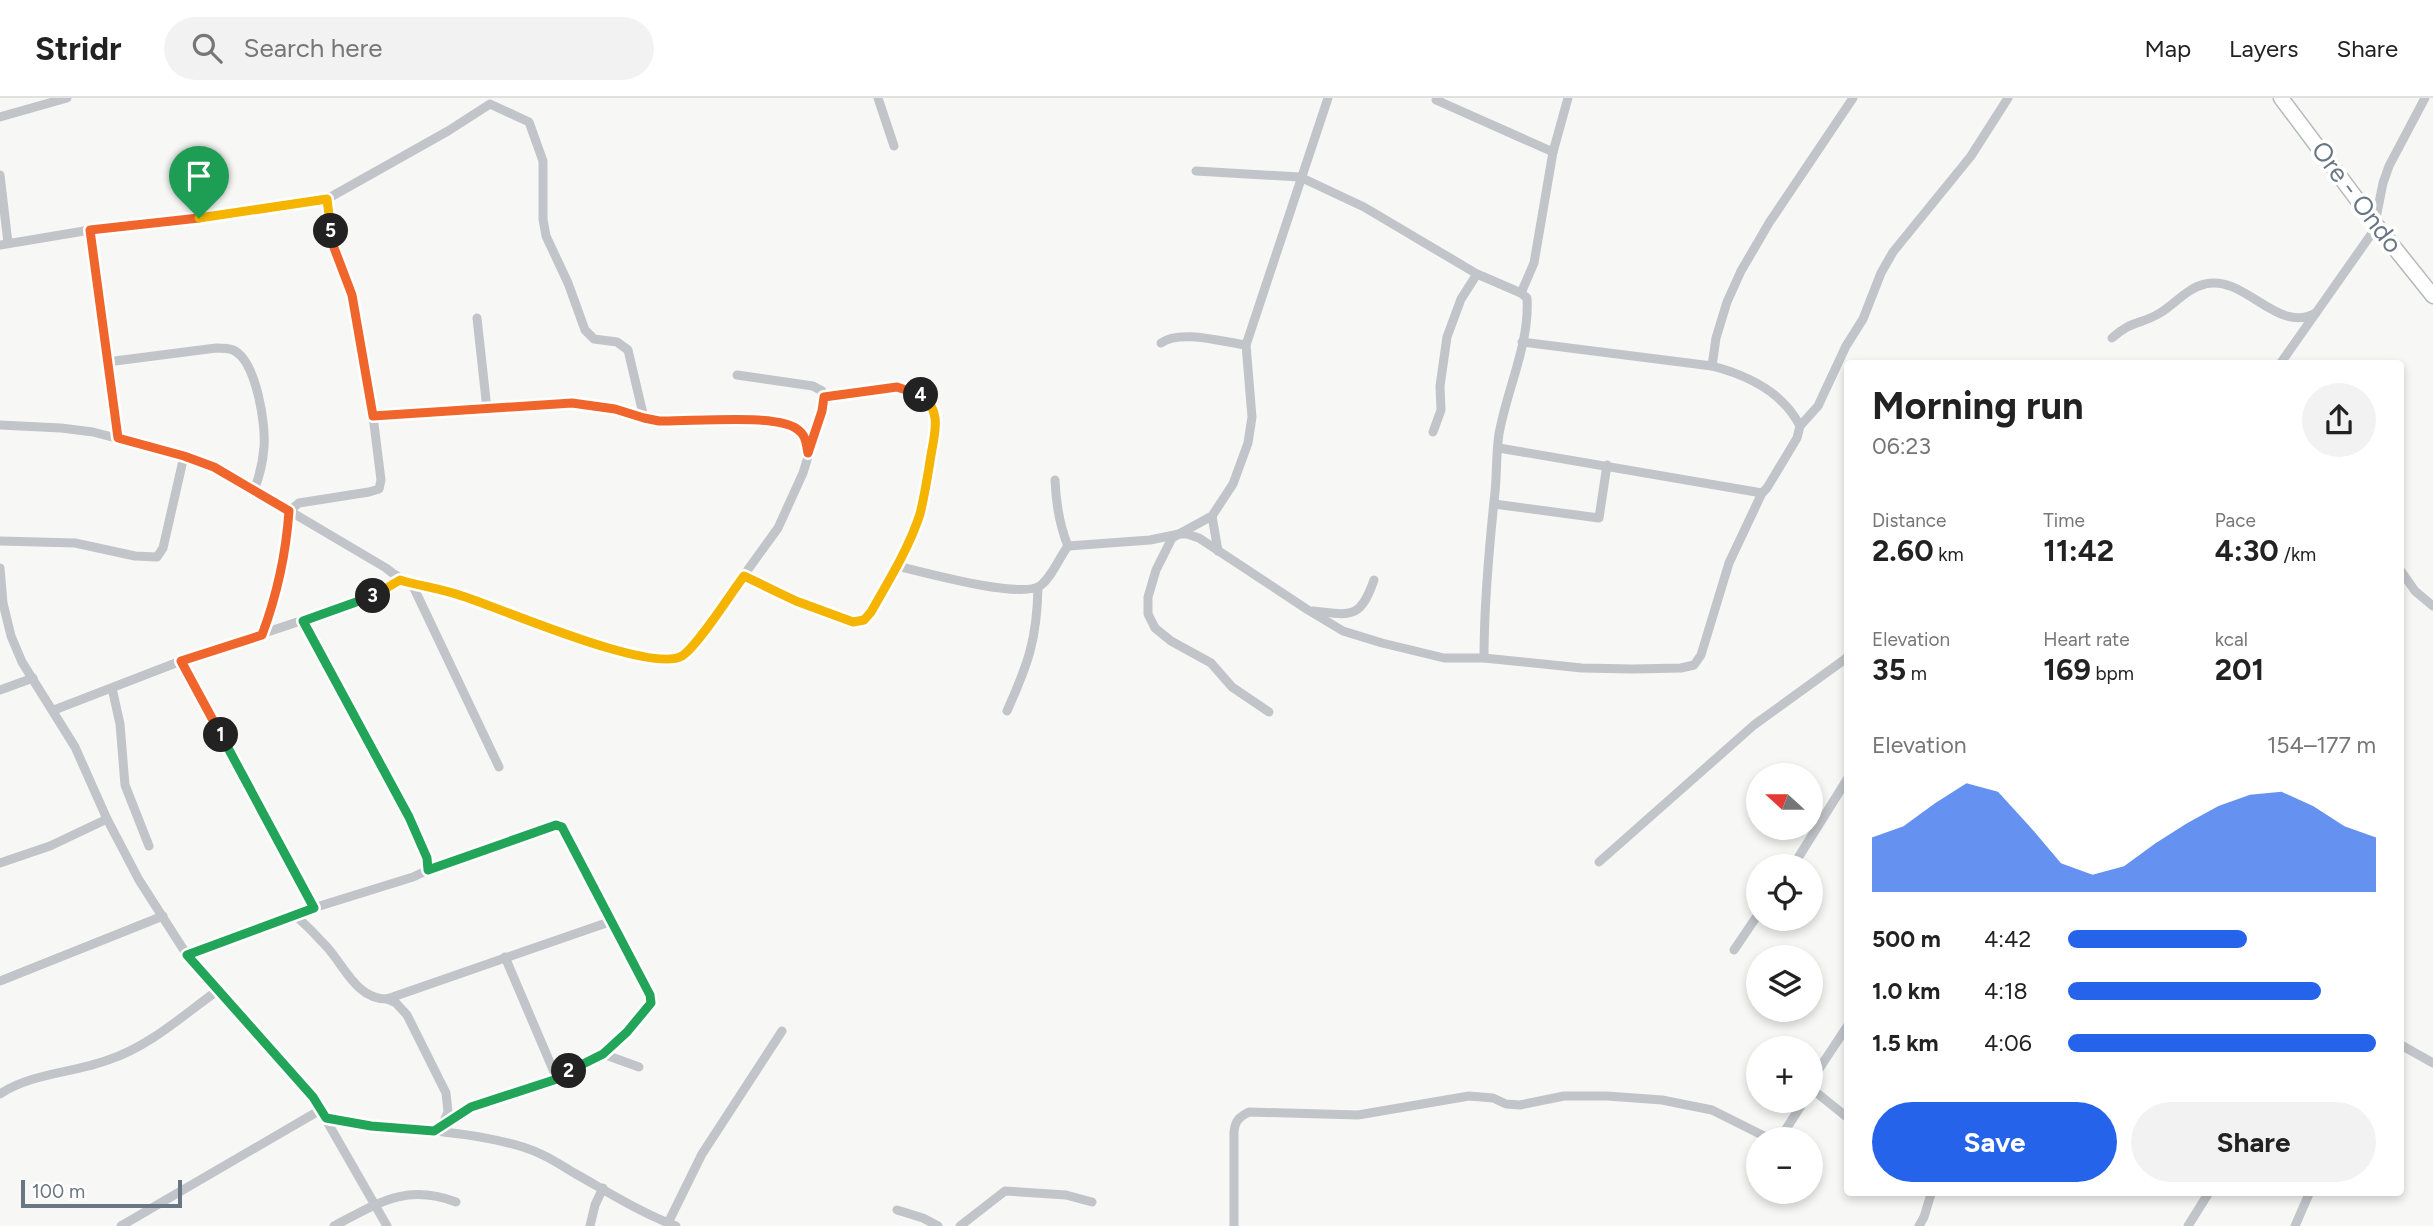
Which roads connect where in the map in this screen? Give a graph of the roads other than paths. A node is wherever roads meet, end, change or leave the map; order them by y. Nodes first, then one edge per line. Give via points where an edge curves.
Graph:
1 (67, 98) edge
2 (878, 98) edge
3 (1328, 98) edge
4 (1568, 98) edge
5 (1853, 98) edge
6 (2008, 98) edge
7 (2281, 98) edge
8 (2426, 98) edge
9 (1436, 100) dead end
10 (488, 101) edge
11 (0, 117) edge
12 (894, 146) dead end
13 (1553, 152) junction
14 (1196, 171) dead end
15 (0, 175) edge
16 (1300, 177) junction
17 (327, 199) junction
18 (2376, 224) junction
19 (90, 230) junction
20 (4, 244) edge
21 (1476, 274) junction
22 (1521, 293) junction
23 (2433, 296) edge
24 (2316, 313) junction
25 (477, 318) dead end
26 (2112, 338) dead end
27 (1522, 342) junction
28 (1161, 343) dead end
29 (1246, 345) junction
30 (2283, 360) edge
31 (107, 362) junction
32 (1712, 366) junction
33 (737, 375) dead end
34 (824, 397) junction
35 (487, 409) junction
36 (373, 416) junction
37 (644, 418) junction
38 (0, 425) edge
39 (1800, 426) junction
40 (1433, 432) dead end
41 (118, 438) junction
42 (1499, 448) junction
43 (808, 453) junction
44 (184, 456) junction
45 (1607, 465) junction
46 (1055, 480) dead end
47 (254, 490) junction
48 (1762, 492) junction
49 (1494, 504) junction
50 (289, 511) junction
51 (1212, 516) junction
52 (1179, 534) junction
53 (0, 541) edge
54 (1068, 546) junction
55 (1218, 551) junction
56 (897, 566) junction
57 (0, 574) edge
58 (2404, 575) edge
59 (744, 576) junction
60 (400, 580) junction
61 (1374, 580) dead end
62 (412, 584) junction
63 (1038, 587) junction
64 (2433, 606) edge
65 (1308, 610) junction
66 (303, 621) junction
67 (262, 635) junction
68 (1484, 658) junction
69 (1844, 660) edge
70 (181, 661) junction
71 (33, 678) junction
72 (112, 688) junction
73 (0, 690) edge
74 (54, 710) junction
75 (1007, 711) dead end
76 (1269, 712) dead end
77 (499, 766) dead end
78 (1844, 784) edge
79 (107, 819) junction
80 (149, 846) dead end
81 (1800, 854) edge
82 (1599, 862) dead end
83 (0, 863) edge
84 (428, 870) junction
85 (314, 908) junction
86 (294, 914) junction
87 (163, 916) junction
88 (612, 921) junction
89 (1747, 931) edge
90 (1734, 950) dead end
91 (187, 955) junction
92 (505, 957) junction
93 (0, 981) edge
94 (217, 991) junction
95 (387, 999) junction
96 (782, 1031) dead end
97 (1844, 1031) edge
98 (2404, 1047) edge
99 (603, 1054) junction
100 (1823, 1063) edge
101 (2433, 1063) edge
102 (639, 1067) dead end
103 (557, 1079) junction
104 (0, 1094) edge
105 (1823, 1098) edge
106 (324, 1113) junction
107 (1844, 1115) edge
108 (1748, 1127) edge
109 (434, 1131) junction
110 (603, 1188) junction
111 (1928, 1196) edge
112 (2207, 1196) edge
113 (2308, 1196) edge
114 (456, 1202) dead end
115 (1092, 1202) dead end
116 (375, 1204) junction
117 (897, 1210) dead end
118 (672, 1224) edge
119 (121, 1226) edge
120 (334, 1226) edge
121 (387, 1226) edge
122 (590, 1226) edge
123 (938, 1226) edge
124 (960, 1226) edge
125 (1234, 1226) edge
126 (1919, 1226) edge
127 (2188, 1226) edge
128 (2295, 1226) edge

1 - 11 street
2 - 12 street
3 - 16 street
4 - 13 street
5 - 32 street via 1741,271 1716,338
6 - 39 street via 1971,156 1893,252 1818,406
7 - 18 main road, Ore - Ondo
8 - 18 street via 2389,166
9 - 13 street
10 - 17 street via 448,131
10 - 37 street via 529,121 543,161 546,236 585,330 594,340 617,342 628,351
13 - 22 street via 1534,263
14 - 16 street
15 - 20 street
16 - 21 street via 1364,207
16 - 29 street
17 - 19 street
17 - 36 street via 333,245 352,295
18 - 23 main road, Ore - Ondo
18 - 24 street
19 - 20 street
19 - 31 street
21 - 22 street
21 - 40 street via 1447,337 1441,410
22 - 27 street via 1527,298 1528,310
24 - 26 street via 2309,317 2285,314 2239,288 2207,283
24 - 30 street
25 - 35 street
27 - 32 street
27 - 42 street via 1507,394
28 - 29 street via 1195,337
29 - 51 street via 1252,417 1248,443 1233,484
31 - 41 street
31 - 47 street via 216,348 233,350 245,359 265,444
32 - 39 street via 1757,382 1794,414
33 - 34 street via 813,386
34 - 43 street
34 - 56 street via 897,387 918,393 935,410 925,494
35 - 36 street
35 - 37 street via 572,403
36 - 50 street via 379,489 299,503
37 - 43 street via 773,422 796,427 805,436
38 - 41 street via 61,428
39 - 48 street
41 - 44 street
42 - 45 street
42 - 49 street
43 - 59 street via 778,528
44 - 47 street
44 - 53 street via 157,557 66,542
45 - 48 street
45 - 49 street via 1599,518
46 - 54 street via 1056,509
47 - 50 street
48 - 68 street via 1729,564 1694,665 1633,670
49 - 68 street via 1484,596
50 - 60 street
50 - 67 street via 280,577
51 - 52 street
51 - 55 street
52 - 54 street
52 - 55 street via 1192,535
52 - 76 street via 1172,538 1156,570 1148,597 1151,621 1171,641 1212,663 1232,687
54 - 63 street
55 - 65 street
56 - 59 street via 871,612 864,620 853,622
56 - 63 street via 993,587
57 - 71 street via 11,636
58 - 64 street
59 - 62 street via 692,647 680,657 662,658 623,653 460,595
60 - 62 street
60 - 66 street via 369,598
61 - 65 street via 1367,600 1352,613
62 - 77 street
63 - 75 street via 1033,645
65 - 68 street via 1343,631 1382,643 1444,658
66 - 67 street
66 - 84 street via 409,817
67 - 70 street
69 - 82 street via 1754,725
70 - 72 street
70 - 85 street
71 - 73 street
71 - 74 street
72 - 74 street
72 - 80 street via 125,785
74 - 79 street
78 - 81 street
79 - 83 street
79 - 87 street
84 - 85 street
84 - 88 street via 556,825 562,827
85 - 86 street
86 - 91 street
86 - 95 street via 357,986 377,999
87 - 91 street
87 - 93 street
88 - 92 street
88 - 99 street via 652,999
89 - 90 street
91 - 94 street
92 - 95 street
92 - 103 street
94 - 104 street via 155,1038 122,1055 32,1079
94 - 106 street
95 - 109 street via 407,1015 446,1093 448,1112
96 - 118 street via 702,1154
97 - 100 street
98 - 101 street
99 - 102 street
99 - 103 street
103 - 109 street via 471,1107
105 - 107 street
106 - 109 street via 371,1126
106 - 116 street
106 - 119 street
108 - 125 street via 1712,1110 1607,1096 1564,1096 1520,1105 1469,1096 1358,1115 1249,1112 1235,1123
109 - 110 street via 524,1148
110 - 118 street
110 - 122 street
111 - 126 street
112 - 127 street
113 - 128 street
114 - 116 street via 418,1194
115 - 124 street via 1066,1195 1005,1191
116 - 120 street
116 - 121 street
117 - 123 street

